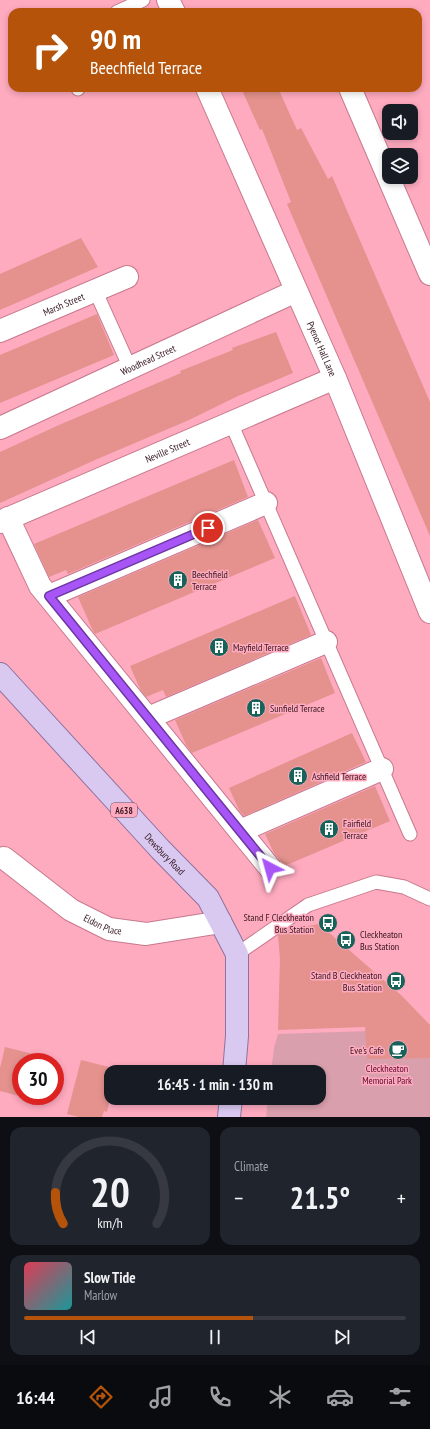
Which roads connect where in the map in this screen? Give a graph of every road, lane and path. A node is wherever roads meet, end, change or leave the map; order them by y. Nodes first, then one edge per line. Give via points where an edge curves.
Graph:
1 (142, 0) edge
2 (125, 8) edge
3 (209, 92) edge
4 (352, 92) edge
5 (430, 274) edge
6 (127, 277) dead end
7 (95, 290) junction
8 (296, 291) junction
9 (0, 331) edge
10 (130, 368) junction
11 (335, 378) junction
12 (231, 423) junction
13 (0, 428) edge
14 (266, 503) junction
15 (4, 520) edge
16 (49, 596) junction
17 (430, 612) edge
18 (326, 642) junction
19 (0, 674) edge
20 (148, 718) junction
21 (382, 769) junction
22 (240, 831) junction
23 (410, 834) dead end
24 (4, 858) dead end
25 (270, 868) dead end
26 (430, 899) edge
27 (220, 921) junction
28 (237, 954) junction
29 (235, 1065) edge
30 (230, 1105) edge
31 (229, 1117) edge

1 - 2 lane
3 - 8 street, Pyenot Hall Lane
4 - 5 street
6 - 7 street, Marsh Street
7 - 9 street, Marsh Street
7 - 10 lane
8 - 10 street, Woodhead Street
8 - 11 street, Pyenot Hall Lane
10 - 13 street, Woodhead Street
11 - 12 street, Neville Street
11 - 17 street, Pyenot Hall Lane
12 - 14 lane
12 - 15 street, Neville Street
14 - 16 street
14 - 18 lane
15 - 16 street via 40,586
16 - 20 street
18 - 20 street
18 - 21 lane
19 - 27 main road, Dewsbury Road / A638 via 208,898
20 - 22 street
21 - 22 street
21 - 23 lane
22 - 25 street
24 - 27 street, Eldon Place via 71,910 109,929 146,934 215,924
26 - 28 lane via 404,887 376,882 308,905
27 - 28 main road, Dewsbury Road / A638
28 - 29 main road, Dewsbury Road / A638
30 - 31 main road

